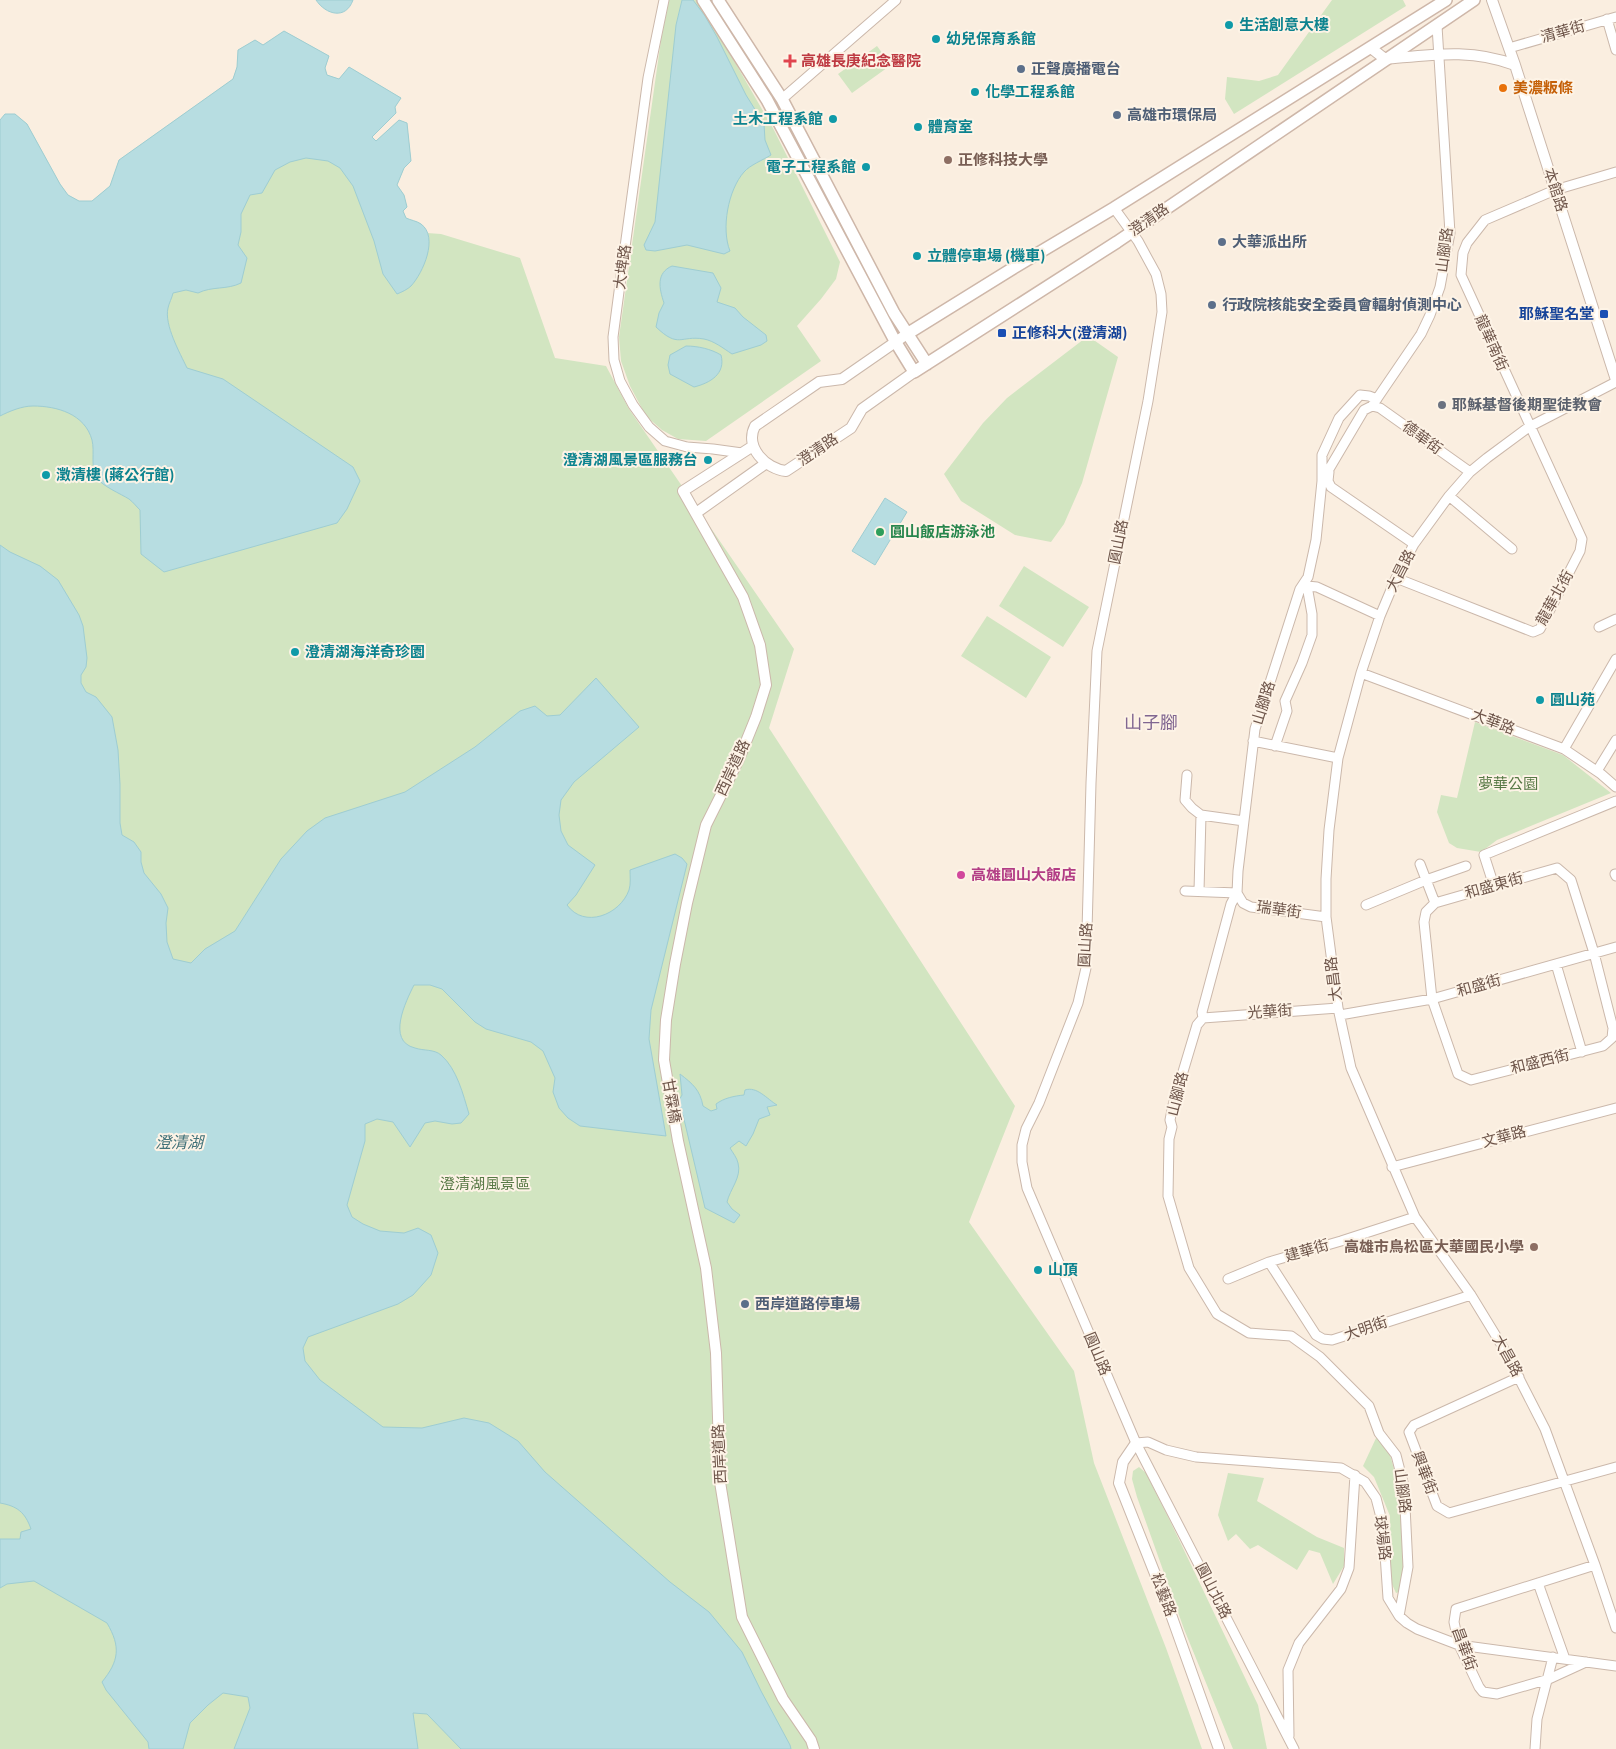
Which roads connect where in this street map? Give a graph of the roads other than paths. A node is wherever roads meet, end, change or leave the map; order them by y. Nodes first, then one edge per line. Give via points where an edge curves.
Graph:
1 (664, 0) edge
2 (703, 0) edge
3 (718, 0) edge
4 (896, 0) edge
5 (1446, 0) edge
6 (1474, 0) edge
7 (1492, 0) edge
8 (1611, 18) edge
9 (1438, 26) junction
10 (1371, 48) junction
11 (1509, 48) junction
12 (1616, 50) edge
13 (1439, 53) junction
14 (1385, 59) junction
15 (1515, 65) junction
16 (782, 99) junction
17 (1616, 172) edge
18 (1555, 190) junction
19 (1114, 208) junction
20 (1132, 232) junction
21 (907, 334) junction
22 (895, 341) junction
23 (927, 364) junction
24 (914, 372) junction
25 (1616, 381) edge
26 (1374, 402) junction
27 (1529, 427) junction
28 (753, 446) junction
29 (742, 453) junction
30 (765, 464) junction
31 (1329, 471) junction
32 (1470, 472) junction
33 (1322, 481) junction
34 (1449, 496) junction
35 (696, 513) junction
36 (1414, 544) junction
37 (1512, 549) dead end
38 (1396, 578) junction
39 (1304, 587) junction
40 (1380, 616) junction
41 (1616, 619) edge
42 (1599, 627) dead end
43 (1616, 659) edge
44 (1361, 673) junction
45 (1616, 740) edge
46 (1253, 741) junction
47 (1275, 746) junction
48 (1564, 749) junction
49 (1338, 758) junction
50 (1597, 771) junction
51 (1187, 776) dead end
52 (1616, 787) edge
53 (1616, 801) edge
54 (1201, 815) junction
55 (1244, 821) junction
56 (1420, 864) dead end
57 (1466, 866) dead end
58 (1426, 880) junction
59 (1494, 886) junction
60 (1185, 891) dead end
61 (1199, 891) junction
62 (1237, 893) junction
63 (1435, 903) junction
64 (1366, 906) dead end
65 (1326, 916) junction
66 (1616, 947) edge
67 (1594, 953) junction
68 (1556, 964) junction
69 (1432, 999) junction
70 (1339, 1012) junction
71 (1203, 1018) junction
72 (1582, 1052) junction
73 (664, 1060) joint
74 (1616, 1108) edge
75 (678, 1141) joint
76 (1392, 1167) junction
77 (1415, 1217) junction
78 (1269, 1262) junction
79 (1228, 1278) dead end
80 (1471, 1294) junction
81 (1519, 1377) junction
82 (1136, 1443) junction
83 (1616, 1467) edge
84 (1355, 1474) junction
85 (1564, 1482) junction
86 (1595, 1565) junction
87 (1538, 1583) junction
88 (1399, 1616) junction
89 (1616, 1628) edge
90 (1459, 1645) junction
91 (1553, 1657) junction
92 (1565, 1659) junction
93 (1586, 1662) junction
94 (1616, 1666) edge
95 (1548, 1679) junction
96 (1289, 1739) junction
97 (814, 1749) edge
98 (1219, 1749) edge
99 (1294, 1749) edge
100 (1535, 1749) edge

1 - 29 street, 大埤路 via 648,78 613,337 614,360 620,381 633,405 649,427 665,441 687,447
2 - 22 main road via 767,100
3 - 16 main road
4 - 16 street
5 - 10 main road, 澄清路
6 - 9 main road, 澄清路
7 - 11 street, 本館路
8 - 11 street, 清華街
8 - 12 street
9 - 13 street, 山腳路
9 - 14 main road, 澄清路
10 - 14 street
10 - 19 main road, 澄清路
11 - 15 street, 本館路
13 - 14 street
13 - 15 street via 1496,58
13 - 26 street, 山腳路 via 1450,233 1440,287 1421,334
14 - 20 main road, 澄清路
15 - 18 street, 本館路
16 - 21 main road
17 - 18 street, 龍華南街
18 - 25 street, 本館路
18 - 27 street, 龍華南街 via 1485,220 1463,253 1461,275
19 - 20 street, 圓山路
19 - 21 main road, 澄清路
20 - 23 main road, 澄清路
20 - 82 street, 圓山路 via 1156,274 1162,312 1148,401 1097,651 1086,968 1078,1003 1026,1129 1022,1162 1027,1188
21 - 22 street, 澄清路
21 - 23 main road
22 - 24 main road
22 - 28 street, 澄清路 via 842,379 819,382 755,426
23 - 24 main road, 澄清路
24 - 30 street, 澄清路 via 862,409 851,428 786,472
25 - 27 street, 大昌路
26 - 31 street, 山腳路 via 1364,410
26 - 32 street, 德華街
26 - 33 street, 山腳路 via 1369,396 1360,395 1339,418 1322,455
27 - 32 street, 大昌路
27 - 38 street, 龍華北街 via 1582,539 1580,551 1540,629 1533,632
28 - 29 street
28 - 30 street
29 - 35 street, 西岸道路 via 683,491
30 - 35 street
31 - 33 street, 山腳路
31 - 36 street via 1330,487
32 - 34 street, 大昌路
33 - 39 street, 山腳路 via 1316,540
34 - 36 street, 大昌路
34 - 37 street
35 - 73 street, 西岸道路 via 743,597 760,645 766,685 739,759 706,825 675,964 666,1020
36 - 38 street, 大昌路
38 - 40 street, 大昌路
39 - 40 street via 1317,587
39 - 46 street, 山腳路
39 - 47 street via 1312,614 1312,635 1285,701 1287,711
40 - 44 street, 大昌路
41 - 42 street
43 - 48 street
44 - 48 street, 大華路
44 - 49 street, 大昌路
45 - 50 street
46 - 47 street
46 - 55 street, 山腳路
47 - 49 street
48 - 50 street, 大華路
49 - 65 street, 大昌路 via 1329,830
50 - 52 street, 大華路
51 - 54 street via 1185,800
53 - 59 street via 1484,855
54 - 55 street
54 - 61 street
55 - 62 street, 山腳路
56 - 58 street
57 - 58 street
58 - 63 street
58 - 64 street
59 - 63 street, 和盛東街
59 - 67 street, 和盛東街 via 1557,868 1571,880
60 - 61 street
61 - 62 street
62 - 65 street, 瑞華街 via 1250,907
62 - 71 street, 山腳路 via 1231,904
63 - 69 street via 1426,912 1424,922
65 - 70 street, 大昌路
66 - 67 street, 和盛街
67 - 68 street, 和盛街
67 - 72 street, 和盛西街 via 1613,1028 1612,1038 1603,1046
68 - 69 street, 和盛街
68 - 72 street
69 - 70 street, 和盛街
69 - 72 street, 和盛西街 via 1458,1074 1470,1080
70 - 71 street, 光華街
70 - 76 street, 大昌路 via 1351,1068
71 - 88 street, 山腳路 via 1197,1025 1170,1120 1168,1196 1189,1268 1217,1314 1249,1333 1291,1336 1320,1357 1369,1406 1379,1433 1396,1455 1404,1486 1408,1567
73 - 75 street, 甘霖橋
74 - 76 street, 文華路
75 - 97 street, 西岸道路 via 706,1268 716,1354 720,1482 742,1617 783,1699
76 - 77 street, 大昌路
77 - 78 street, 建華街
77 - 80 street, 大昌路
78 - 79 street, 建華街
78 - 80 street, 大明街 via 1316,1334 1323,1339 1332,1340
80 - 81 street, 大昌路
81 - 85 street, 大昌路 via 1545,1429
81 - 85 street, 興華街 via 1414,1425 1409,1432 1437,1506 1449,1513
82 - 84 street via 1148,1442 1196,1457 1342,1468
82 - 96 street, 圓山北路
82 - 98 street, 松藝路 via 1123,1462 1119,1483
83 - 85 street
84 - 88 street, 球場路 via 1376,1498 1383,1525 1388,1598
84 - 96 street, 球場路 via 1350,1568 1342,1589 1299,1643 1288,1670
85 - 86 street, 大昌路
86 - 87 street, 昌華街
86 - 89 street, 大昌路
87 - 90 street, 昌華街 via 1456,1609 1454,1622
87 - 92 street
88 - 90 street, 球場路 via 1417,1629
90 - 91 street, 球場路
90 - 95 street, 昌華街 via 1483,1692 1497,1694
91 - 92 street, 球場路
91 - 95 street
92 - 93 street, 球場路
93 - 94 street, 球場路
93 - 95 street, 昌華街
95 - 100 street via 1538,1719
96 - 99 street, 球場路

